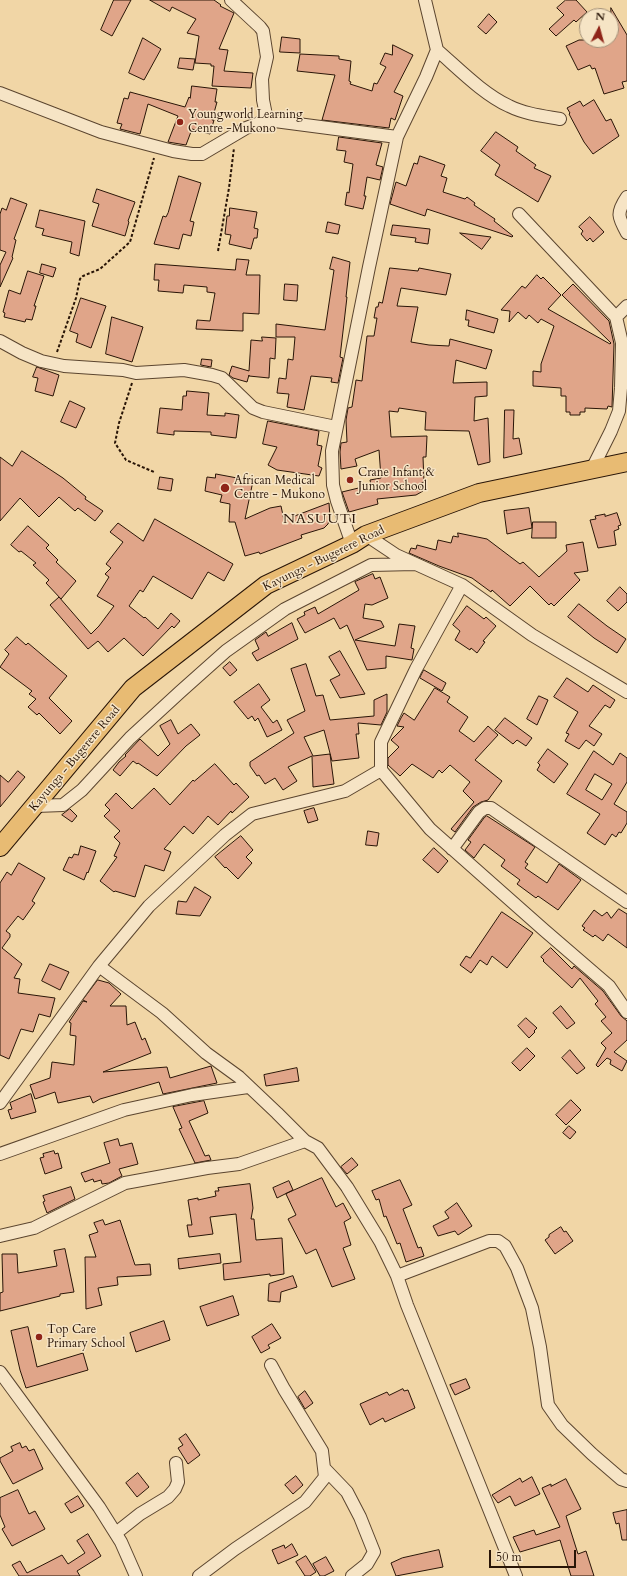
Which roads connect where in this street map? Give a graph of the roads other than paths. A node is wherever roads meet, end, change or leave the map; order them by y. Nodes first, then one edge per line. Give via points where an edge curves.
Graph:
1 (231, 0) edge
2 (425, 0) edge
3 (437, 50) junction
4 (0, 93) edge
5 (560, 119) dead end
6 (267, 120) junction
7 (397, 137) junction
8 (627, 197) edge
9 (519, 214) dead end
10 (627, 233) edge
11 (627, 306) edge
12 (616, 317) junction
13 (0, 341) edge
14 (336, 427) junction
15 (627, 462) edge
16 (592, 469) junction
17 (359, 540) junction
18 (415, 564) junction
19 (462, 585) junction
20 (627, 692) edge
21 (381, 770) junction
22 (36, 806) junction
23 (0, 847) edge
24 (452, 849) junction
25 (627, 902) edge
26 (99, 966) junction
27 (627, 1012) edge
28 (248, 1087) junction
29 (0, 1103) edge
30 (305, 1141) junction
31 (0, 1154) edge
32 (0, 1236) edge
33 (397, 1276) junction
34 (271, 1365) dead end
35 (0, 1372) edge
36 (176, 1463) dead end
37 (324, 1468) junction
38 (627, 1481) edge
39 (116, 1534) junction
40 (136, 1576) edge
41 (198, 1576) edge
42 (352, 1576) edge
43 (516, 1576) edge

1 - 6 street via 263,31 267,56 262,79
2 - 3 street
3 - 5 street via 486,92 510,106
3 - 7 street
4 - 6 street via 101,132 192,154 202,154 246,128
6 - 7 street
7 - 14 street
8 - 10 street via 620,208 619,219
9 - 12 street
11 - 12 street
12 - 16 street via 622,343 619,411
13 - 14 street via 41,361 64,366 136,373 184,370 212,375 222,378 253,408
14 - 17 street via 332,452 333,484 337,502
15 - 16 main road, Kayunga - Bugerere Road
16 - 17 main road, Kayunga - Bugerere Road via 480,493
17 - 18 street
17 - 22 main road, Kayunga - Bugerere Road via 266,585 134,688
18 - 19 street
18 - 22 street via 371,565 285,609 226,651 180,692 130,738 82,790 63,805
19 - 20 street via 532,635
19 - 21 street via 416,669 381,742
21 - 24 street via 430,829
21 - 26 street via 345,791 252,814 225,835 149,906
22 - 23 main road, Kayunga - Bugerere Road
24 - 25 street via 479,812 491,808
24 - 27 street via 609,986
26 - 28 street via 162,1013
26 - 29 street
28 - 30 street
28 - 31 street via 192,1095 124,1110
30 - 32 street via 239,1164 125,1184 34,1228
30 - 33 street via 318,1148 347,1187 380,1241
33 - 38 street via 489,1241 498,1241 505,1246 517,1268 532,1308 548,1405 562,1425 592,1454
33 - 43 street
34 - 37 street via 322,1452
35 - 39 street
36 - 39 street via 178,1482 175,1489 168,1497 140,1514
37 - 41 street via 325,1477 305,1502
37 - 42 street via 347,1492 374,1552 366,1564
39 - 40 street

